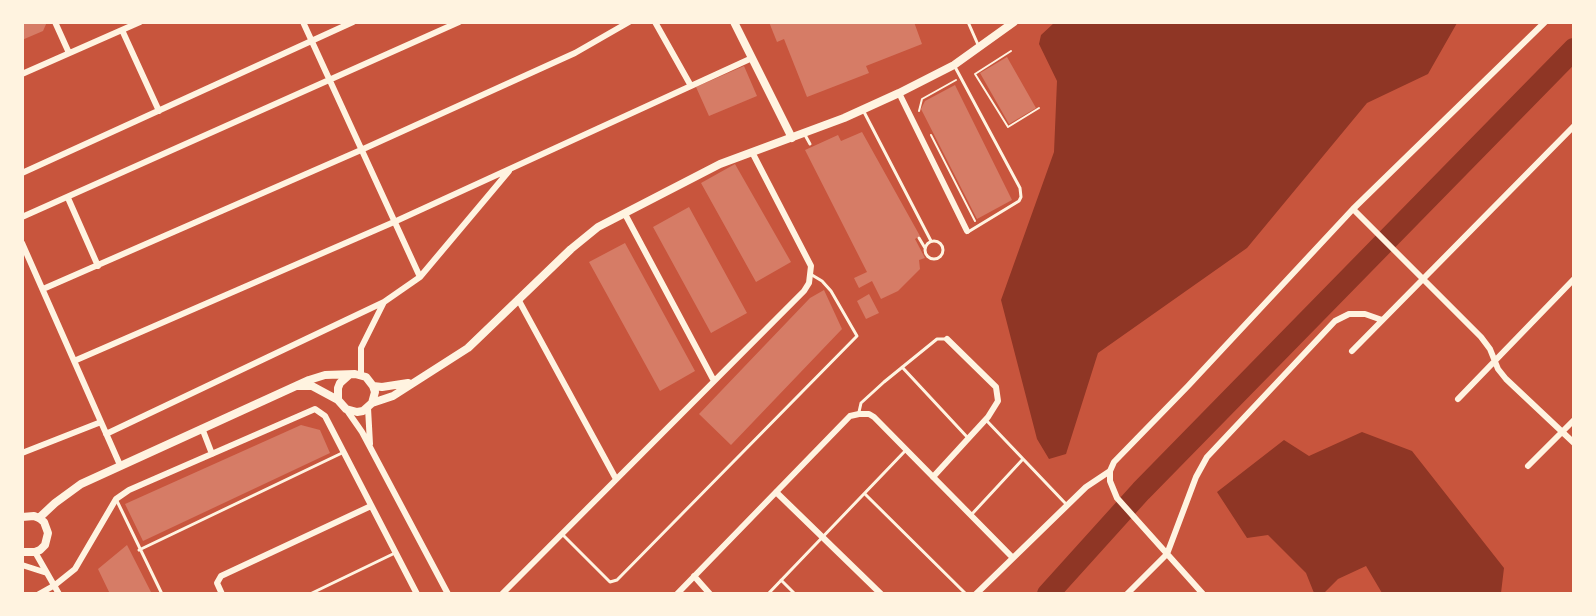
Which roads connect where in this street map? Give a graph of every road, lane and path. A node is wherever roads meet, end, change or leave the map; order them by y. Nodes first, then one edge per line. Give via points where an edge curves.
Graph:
1 (56, 22) edge
2 (303, 22) edge
3 (353, 22) edge
4 (459, 22) edge
5 (629, 22) edge
6 (655, 22) edge
7 (734, 22) edge
8 (968, 22) edge
9 (1014, 22) edge
10 (1545, 22) edge
11 (135, 23) edge
12 (122, 30) junction
13 (311, 41) junction
14 (979, 49) junction
15 (1011, 51) dead end
16 (69, 54) junction
17 (752, 58) junction
18 (954, 65) junction
19 (22, 74) edge
20 (961, 77) junction
21 (329, 82) junction
22 (691, 86) junction
23 (899, 93) junction
24 (1039, 108) dead end
25 (863, 109) junction
26 (159, 111) junction
27 (923, 119) dead end
28 (1574, 126) edge
29 (928, 129) dead end
30 (805, 133) junction
31 (792, 138) junction
32 (810, 144) dead end
33 (361, 150) junction
34 (752, 152) junction
35 (511, 168) junction
36 (22, 172) edge
37 (68, 198) junction
38 (1353, 209) junction
39 (625, 214) junction
40 (22, 217) edge
41 (394, 222) junction
42 (978, 227) junction
43 (967, 231) joint
44 (919, 238) dead end
45 (931, 242) junction
46 (22, 243) edge
47 (925, 248) junction
48 (98, 266) junction
49 (812, 275) junction
50 (420, 277) junction
51 (1422, 279) junction
52 (1574, 279) edge
53 (43, 289) junction
54 (518, 299) junction
55 (384, 302) junction
56 (1382, 320) junction
57 (947, 339) joint
58 (1352, 351) dead end
59 (74, 361) junction
60 (1494, 361) junction
61 (902, 367) junction
62 (349, 375) junction
63 (361, 375) junction
64 (714, 381) junction
65 (412, 382) junction
66 (297, 386) junction
67 (373, 386) junction
68 (1458, 399) dead end
69 (338, 400) junction
70 (370, 405) junction
71 (346, 409) junction
72 (859, 414) junction
73 (985, 419) junction
74 (1574, 420) edge
75 (101, 422) junction
76 (202, 428) junction
77 (1561, 432) junction
78 (106, 434) junction
79 (968, 438) junction
80 (1574, 443) edge
81 (371, 448) junction
82 (906, 450) junction
83 (344, 452) junction
84 (22, 453) edge
85 (212, 454) junction
86 (1023, 459) junction
87 (120, 465) junction
88 (1528, 466) dead end
89 (1110, 471) junction
90 (933, 477) junction
91 (616, 479) junction
92 (776, 492) junction
93 (865, 494) junction
94 (116, 499) junction
95 (1068, 505) junction
96 (371, 506) junction
97 (970, 515) junction
98 (22, 517) edge
99 (39, 518) junction
100 (562, 533) junction
101 (823, 538) junction
102 (139, 550) junction
103 (22, 552) edge
104 (35, 552) junction
105 (395, 553) junction
106 (1167, 554) junction
107 (1013, 558) junction
108 (22, 564) edge
109 (48, 573) junction
110 (694, 576) junction
111 (781, 580) junction
112 (55, 585) junction
113 (679, 593) edge
114 (39, 594) edge
115 (59, 594) edge
116 (162, 594) edge
117 (222, 594) edge
118 (310, 594) edge
119 (417, 594) edge
120 (448, 594) edge
121 (502, 594) edge
122 (710, 594) edge
123 (768, 594) edge
124 (795, 594) edge
125 (881, 594) edge
126 (966, 594) edge
127 (976, 594) edge
128 (1127, 594) edge
129 (1203, 594) edge

1 - 16 street
2 - 13 street
3 - 13 street
4 - 21 street
5 - 33 street via 576,53
6 - 22 street
7 - 17 street
8 - 14 lane
9 - 14 street
10 - 38 street
11 - 12 street
12 - 16 street
12 - 26 street
13 - 21 street
13 - 26 street
14 - 18 street
15 - 24 path via 975,74 1008,127
16 - 19 street
17 - 22 street
17 - 31 street
18 - 20 lane
18 - 23 street
20 - 27 path via 922,99 918,109
20 - 42 lane via 1020,188 1019,201
21 - 33 street
21 - 37 street
22 - 35 street
23 - 25 street
23 - 43 street
25 - 30 street
25 - 45 lane
26 - 36 street
28 - 51 street
29 - 42 path
30 - 31 street
30 - 32 lane
31 - 34 street
33 - 41 street
33 - 48 street
34 - 39 street via 720,164
34 - 49 street via 811,266
35 - 41 street
35 - 50 street
37 - 40 street
37 - 48 street
38 - 51 street
38 - 89 street via 1114,462
39 - 54 street via 598,227
39 - 64 street
41 - 50 street
41 - 59 street
42 - 43 lane
44 - 47 lane
45 - 47 lane
45 - 47 lane via 942,246 941,257 929,259
46 - 53 street
48 - 53 street
49 - 64 street via 804,291
49 - 100 lane via 831,291 857,336 617,580 610,582
50 - 55 street
51 - 56 street
51 - 60 street via 1481,337
52 - 60 street
53 - 59 street
54 - 65 street via 468,348
54 - 91 street
55 - 63 street via 361,348
55 - 78 street
56 - 58 street
56 - 106 street via 1349,314 1335,321 1207,457
57 - 61 lane via 937,339
57 - 73 street via 996,387 998,401
59 - 75 street
60 - 68 street
60 - 77 street via 1506,379
61 - 72 lane via 861,403
61 - 79 lane
62 - 63 street
62 - 66 street via 325,375
62 - 69 street via 340,383
63 - 67 street
64 - 91 street
65 - 67 street via 394,387
65 - 70 street via 393,396
66 - 69 street via 312,386
66 - 76 street
67 - 70 street
69 - 71 street
70 - 71 street via 357,412
70 - 81 street
71 - 81 street
72 - 82 street via 874,417
72 - 92 street via 850,416
73 - 79 street
73 - 86 lane
74 - 77 street
75 - 78 street
75 - 84 street
76 - 85 street
76 - 87 street
77 - 80 street
77 - 88 street
78 - 87 street
79 - 90 street
81 - 120 street
82 - 90 street
82 - 93 lane
83 - 85 street via 324,416 315,409
83 - 96 street
83 - 102 lane
85 - 94 street
86 - 95 lane
86 - 97 lane
87 - 99 street via 81,484
89 - 95 street
89 - 106 street via 1111,487 1117,498
90 - 97 street
91 - 100 street
92 - 101 street
92 - 110 street
93 - 101 lane
93 - 126 lane
94 - 102 lane
94 - 112 street via 75,569
95 - 107 street
96 - 105 street
96 - 117 street via 221,576 217,584
97 - 107 street
98 - 99 street
99 - 104 street via 47,527 48,540
100 - 121 street
101 - 111 lane
101 - 125 street
102 - 116 lane
103 - 104 street
104 - 109 street
105 - 118 lane
105 - 119 street
106 - 128 street
106 - 129 street
107 - 127 street
108 - 109 street
109 - 112 street
110 - 113 street
110 - 122 street
111 - 123 lane
111 - 124 lane
112 - 114 street
112 - 115 street

